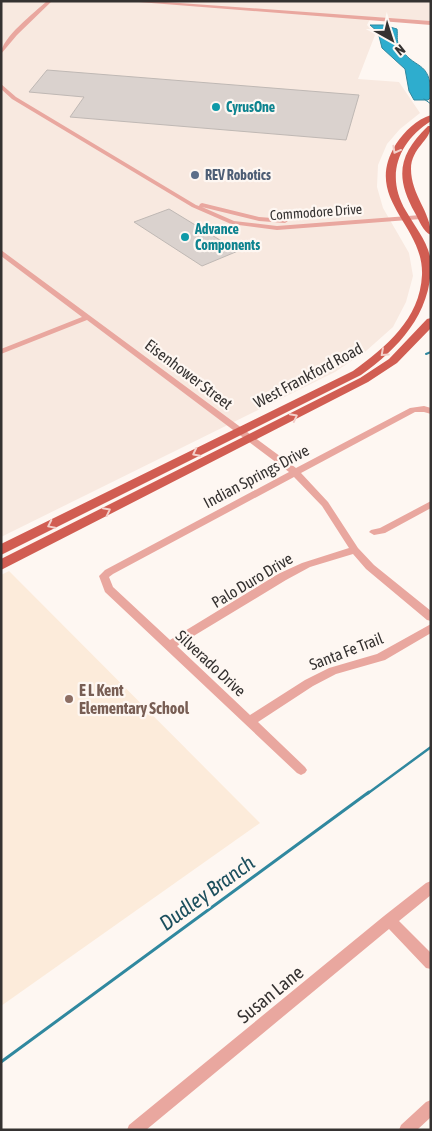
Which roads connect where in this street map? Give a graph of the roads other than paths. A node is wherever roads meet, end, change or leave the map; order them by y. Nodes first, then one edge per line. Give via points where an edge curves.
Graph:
1 (50, 1) edge
2 (128, 1) edge
3 (431, 23) edge
4 (2, 49) edge
5 (1, 86) edge
6 (431, 117) edge
7 (431, 128) edge
8 (189, 201) junction
9 (225, 211) junction
10 (420, 215) junction
11 (404, 216) junction
12 (216, 218) junction
13 (276, 225) junction
14 (431, 232) edge
15 (1, 252) edge
16 (88, 317) junction
17 (431, 321) edge
18 (1, 352) edge
19 (428, 410) edge
20 (240, 431) junction
21 (251, 439) junction
22 (295, 472) junction
23 (431, 504) edge
24 (374, 532) dead end
25 (1, 550) edge
26 (355, 550) junction
27 (1, 565) edge
28 (104, 576) joint
29 (431, 617) edge
30 (431, 628) edge
31 (169, 646) junction
32 (249, 722) junction
33 (301, 770) dead end
34 (431, 887) edge
35 (389, 920) junction
36 (431, 963) edge
37 (431, 1107) edge
38 (408, 1129) edge
39 (134, 1130) edge

1 - 4 street
2 - 3 street
5 - 8 street, Commodore Drive via 14,98
6 -> 11 main road, West Frankford Road via 410,132 393,156 390,171 392,190
7 - 10 main road via 414,145 406,168 408,193
8 - 9 street, Commodore Drive
8 - 12 street, Commodore Drive
9 - 12 street
9 - 13 street, Commodore Drive
10 - 11 street, Commodore Drive
10 - 14 main road
11 - 13 street, Commodore Drive
11 -> 20 main road, West Frankford Road via 423,250 427,275 422,304 398,340 356,373
12 - 13 street, Commodore Drive via 242,226
15 - 16 street, Eisenhower Street
16 - 18 street
16 - 20 street, Eisenhower Street
21 -> 17 main road, West Frankford Road via 372,375 393,361
19 - 22 street, Indian Springs Drive via 413,410
20 - 21 street, Eisenhower Street
20 -> 25 main road, West Frankford Road
21 - 22 street, Eisenhower Street
27 -> 21 main road, West Frankford Road
22 - 26 street, Eisenhower Street via 325,504
22 - 28 street, Indian Springs Drive
23 - 24 street via 382,532
26 - 29 street, Eisenhower Street via 388,583
26 - 31 street, Palo Duro Drive via 306,565 282,577
28 - 31 street, Silverado Drive via 109,589
30 - 32 street, Santa Fe Trail via 381,657 317,679
31 - 32 street, Silverado Drive
32 - 33 street, Silverado Drive
34 - 35 street, Susan Lane
35 - 36 street
35 - 39 street, Susan Lane
37 - 38 street

